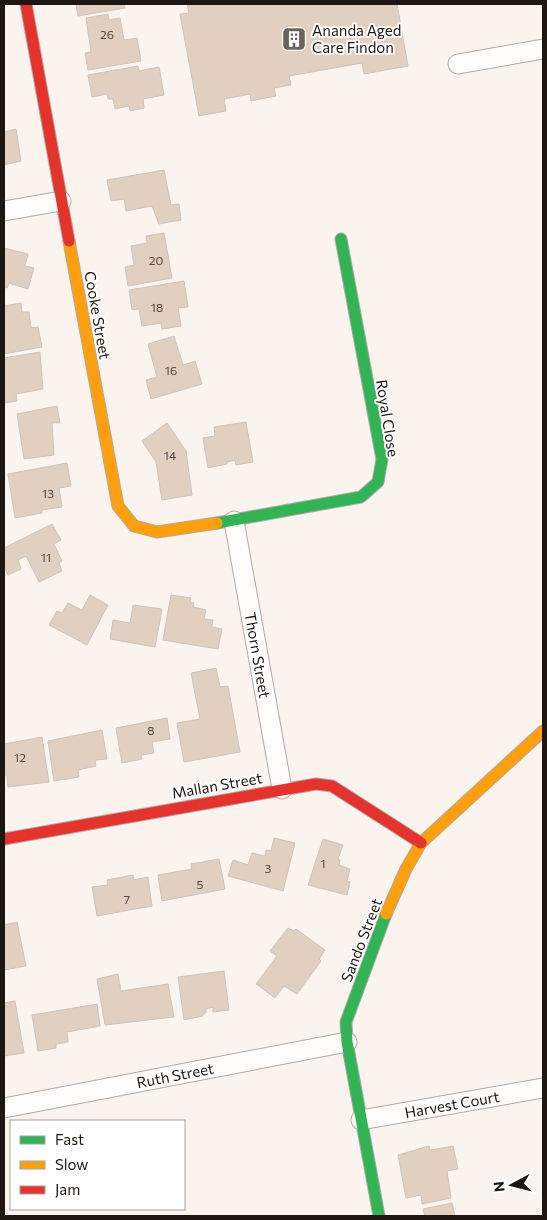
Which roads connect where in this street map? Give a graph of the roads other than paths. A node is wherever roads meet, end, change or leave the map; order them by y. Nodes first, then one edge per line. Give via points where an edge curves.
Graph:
1 (26, 4) edge
2 (543, 49) edge
3 (458, 64) dead end
4 (62, 200) junction
5 (4, 211) edge
6 (341, 239) dead end
7 (234, 521) junction
8 (543, 731) edge
9 (282, 789) junction
10 (4, 838) edge
11 (421, 843) junction
12 (347, 1042) junction
13 (543, 1088) edge
14 (4, 1108) edge
15 (361, 1120) junction
16 (379, 1216) edge

1 - 4 street, Cooke Street
2 - 3 street
4 - 5 street
4 - 7 street, Cooke Street via 118,506 134,526 157,532
6 - 7 street, Royal Close via 382,459 378,482 361,497
7 - 9 street, Thorn Street
8 - 11 street, Sando Street
9 - 10 street, Mallan Street
9 - 11 street, Mallan Street via 316,784 332,786
11 - 12 street, Sando Street via 377,934 346,1022
12 - 14 street, Ruth Street
12 - 15 street, Sando Street
13 - 15 street, Harvest Court
15 - 16 street, Sando Street

